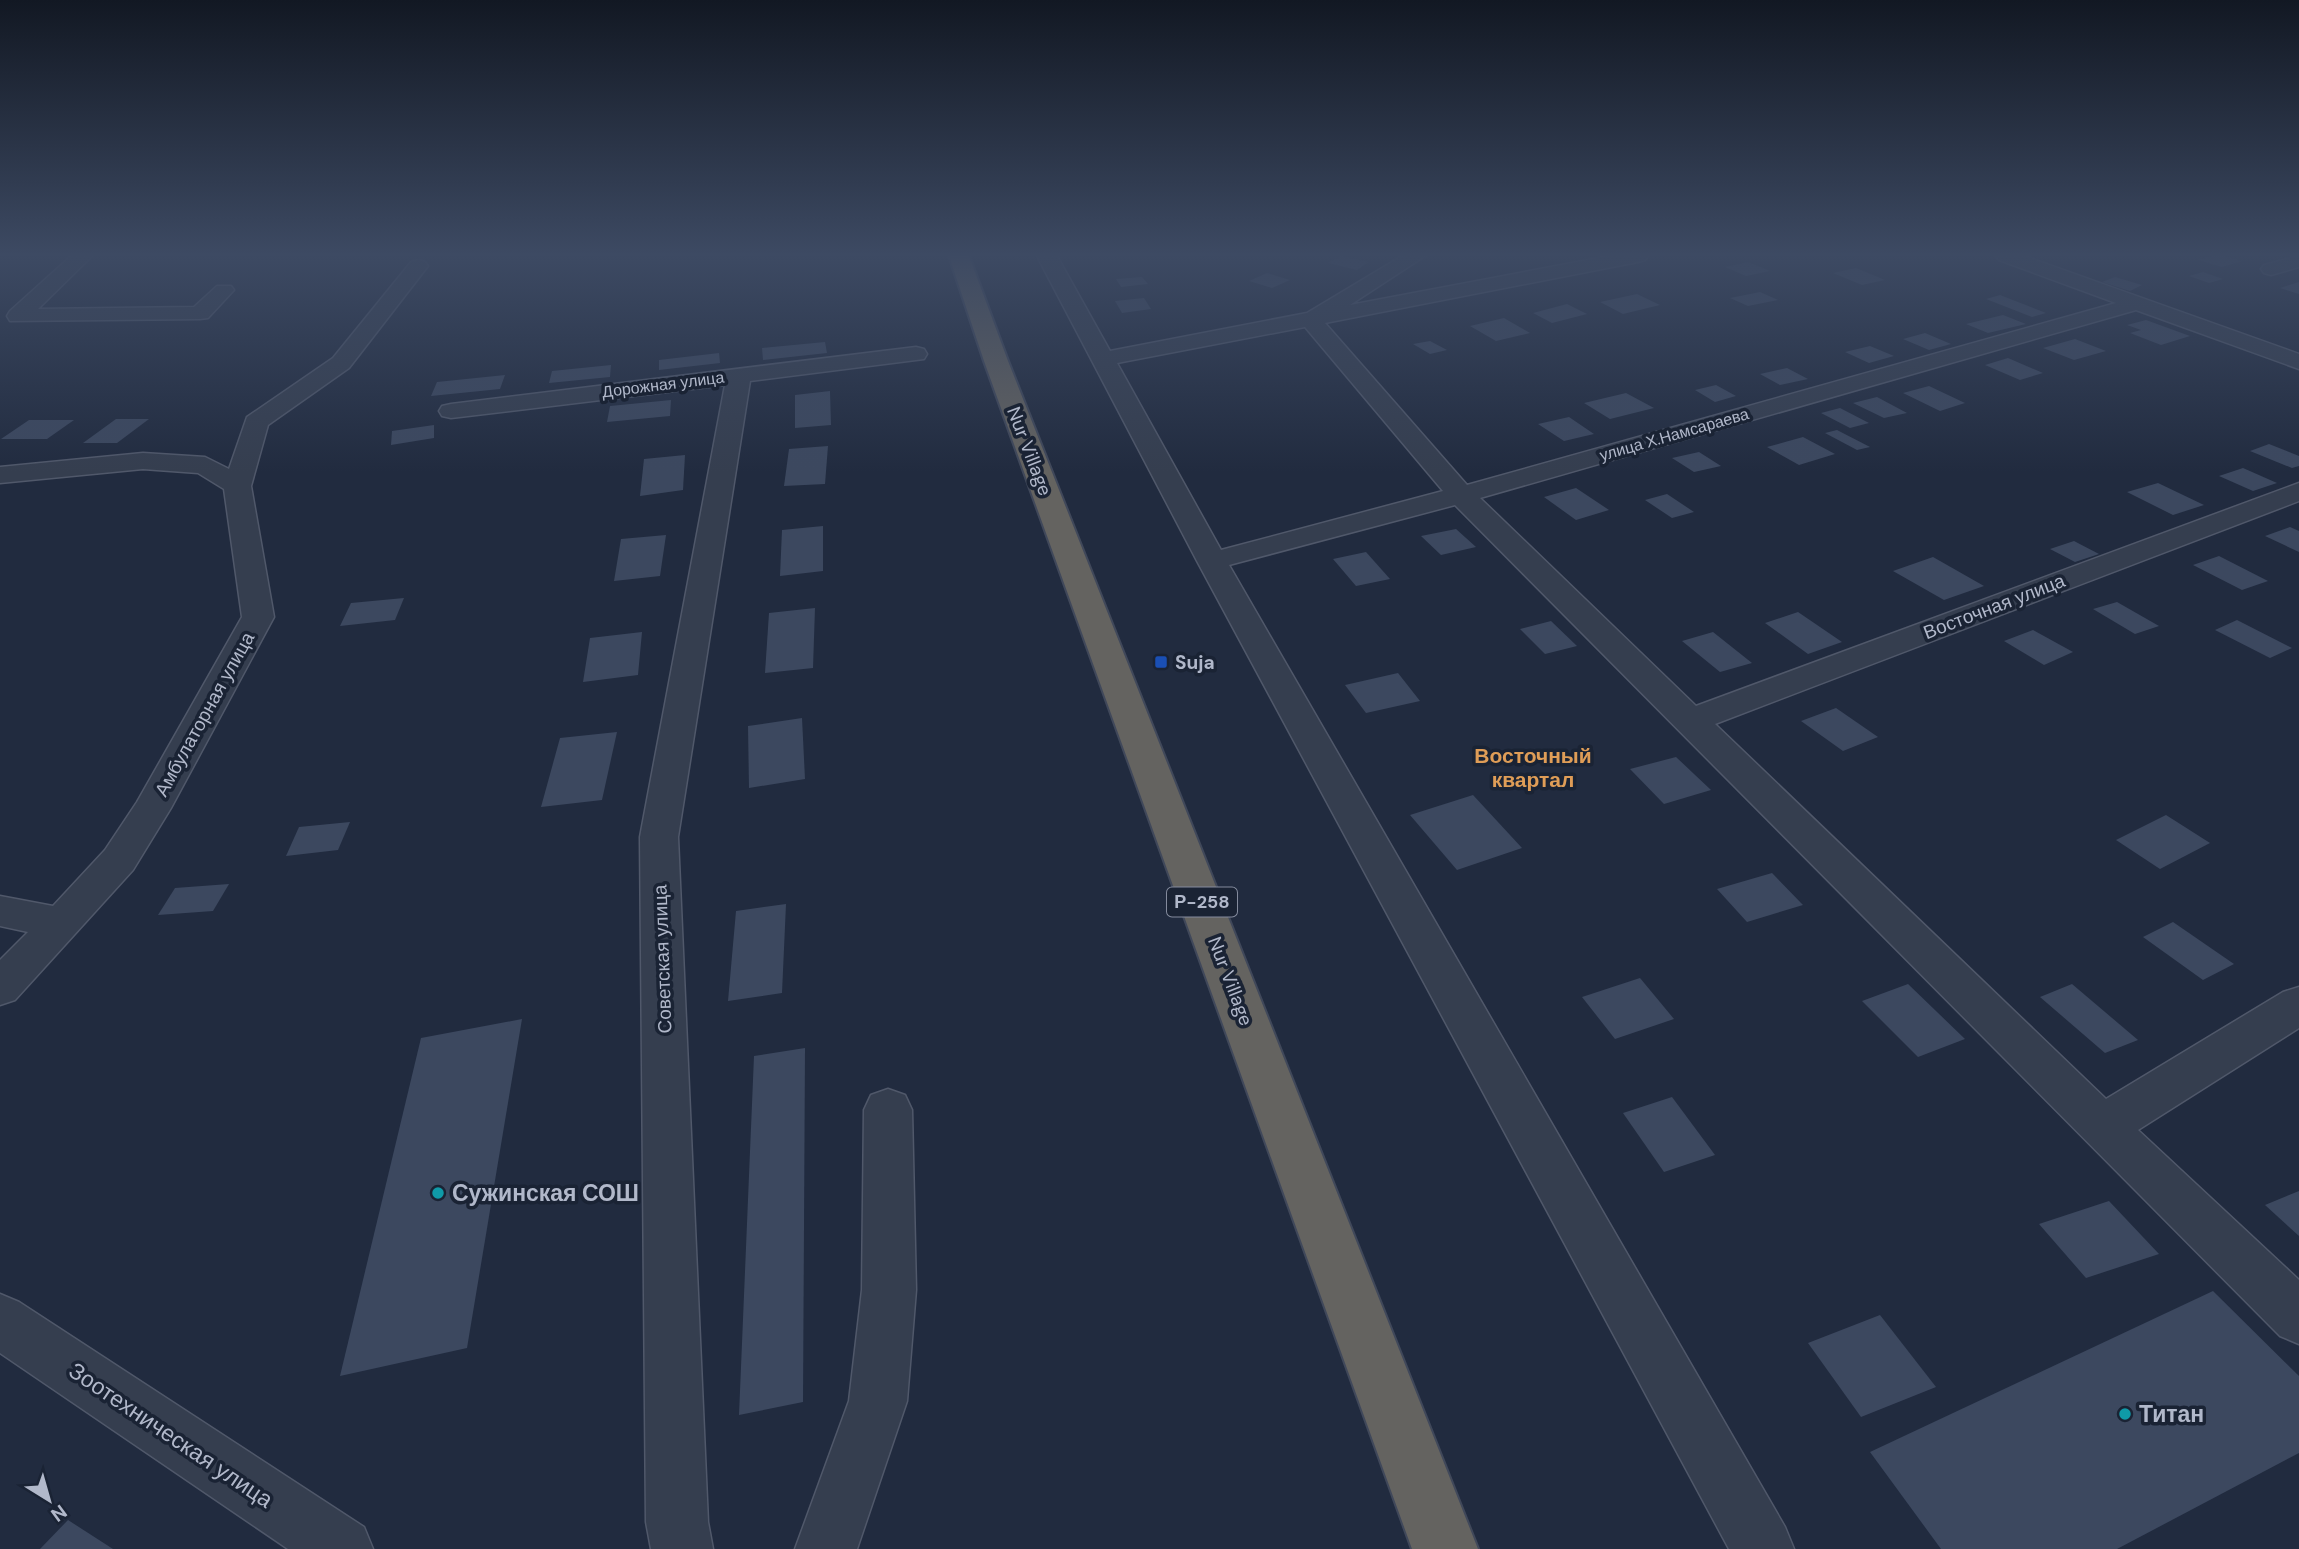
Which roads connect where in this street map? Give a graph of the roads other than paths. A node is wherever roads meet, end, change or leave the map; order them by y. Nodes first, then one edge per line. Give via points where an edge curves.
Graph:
1 (369, 328) edge
2 (984, 328) edge
3 (1086, 328) edge
4 (1267, 328) edge
5 (1318, 328) edge
6 (2046, 328) edge
7 (2205, 328) edge
8 (916, 354) dead end
9 (1103, 359) junction
10 (2299, 362) edge
11 (739, 374) junction
12 (451, 411) dead end
13 (0, 475) edge
14 (237, 486) junction
15 (2299, 491) edge
16 (1461, 495) junction
17 (1212, 561) junction
18 (1689, 721) junction
19 (0, 911) edge
20 (62, 924) junction
21 (0, 988) edge
22 (2299, 1005) edge
23 (888, 1110) dead end
24 (2102, 1128) junction
25 (2299, 1317) edge
26 (0, 1321) edge
27 (342, 1549) edge
28 (682, 1549) edge
29 (826, 1549) edge
30 (1445, 1549) edge
31 (1763, 1549) edge

1 - 14 street via 341,363 256,422
2 - 30 highway, Nur Village / Р-258
3 - 9 street
4 - 9 street
5 - 16 street
6 - 16 street, улица Х.Намсараева
7 - 10 street
8 - 11 street, Дорожная улица
9 - 17 street
11 - 12 street, Дорожная улица
11 - 28 street, Советская улица via 659,837 677,1522
13 - 14 street via 143,461 205,466
14 - 20 street, Амбулаторная улица via 258,617 119,860
15 - 18 street, Восточная улица
16 - 17 street, улица Х.Намсараева
16 - 18 street
17 - 31 street
18 - 24 street
19 - 20 street
20 - 21 street, Амбулаторная улица
22 - 24 street
23 - 29 street via 889,1290 878,1401
24 - 25 street
26 - 27 street, Зоотехническая улица

